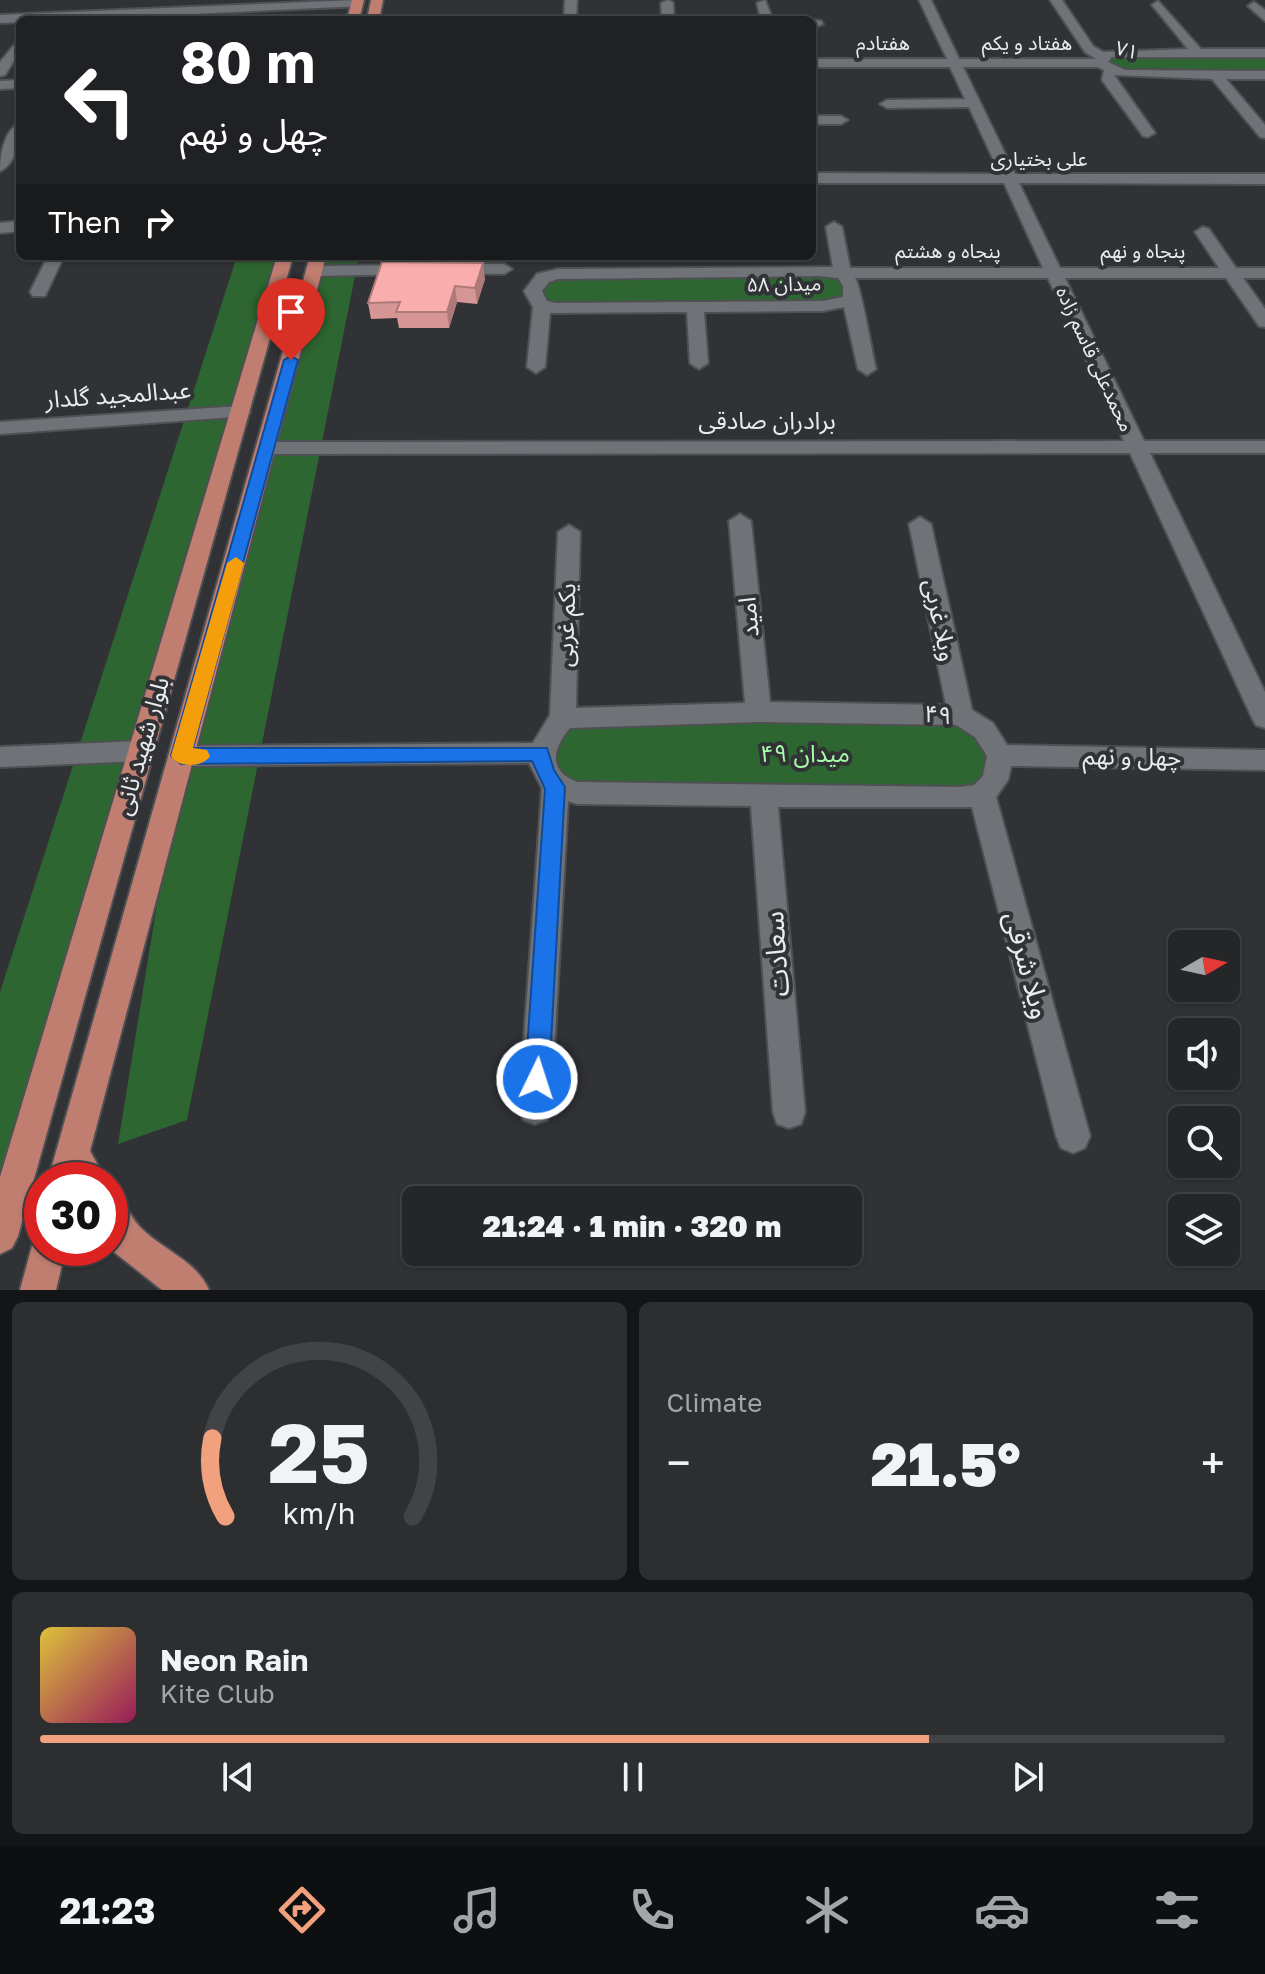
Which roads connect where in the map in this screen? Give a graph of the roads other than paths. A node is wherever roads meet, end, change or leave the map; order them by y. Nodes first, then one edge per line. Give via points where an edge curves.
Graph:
1 (925, 0) edge
2 (1056, 0) edge
3 (358, 2) edge
4 (377, 2) edge
5 (667, 3) dead end
6 (763, 3) dead end
7 (1158, 5) dead end
8 (173, 6) edge
9 (1254, 6) dead end
10 (224, 15) edge
11 (74, 16) edge
12 (668, 16) edge
13 (766, 16) edge
14 (1265, 17) edge
15 (16, 48) edge
16 (1197, 52) junction
17 (1265, 53) edge
18 (816, 63) edge
19 (955, 63) junction
20 (1105, 63) junction
21 (0, 72) edge
22 (1265, 75) edge
23 (1217, 76) junction
24 (973, 103) junction
25 (887, 104) dead end
26 (816, 120) edge
27 (841, 120) dead end
28 (1148, 133) dead end
29 (1265, 134) edge
30 (16, 138) edge
31 (8, 161) edge
32 (816, 178) edge
33 (1009, 179) junction
34 (1265, 179) edge
35 (834, 227) dead end
36 (1203, 232) dead end
37 (54, 260) edge
38 (284, 260) edge
39 (545, 260) edge
40 (316, 264) edge
41 (693, 264) edge
42 (504, 269) dead end
43 (1054, 272) junction
44 (843, 273) junction
45 (1231, 273) junction
46 (1265, 273) edge
47 (543, 278) junction
48 (39, 292) dead end
49 (851, 300) junction
50 (1258, 301) edge
51 (542, 306) junction
52 (695, 307) junction
53 (1265, 322) edge
54 (699, 363) dead end
55 (536, 367) dead end
56 (867, 369) dead end
57 (240, 412) junction
58 (0, 428) edge
59 (1137, 447) junction
60 (1265, 447) edge
61 (268, 448) junction
62 (740, 521) dead end
63 (920, 524) dead end
64 (569, 532) dead end
65 (758, 712) junction
66 (961, 715) junction
67 (563, 718) junction
68 (1265, 718) edge
69 (141, 751) junction
70 (540, 753) junction
71 (1000, 755) junction
72 (181, 756) junction
73 (0, 757) edge
74 (1265, 760) edge
75 (555, 787) junction
76 (982, 795) junction
77 (764, 796) junction
78 (535, 1108) dead end
79 (789, 1112) dead end
80 (1073, 1136) dead end
81 (77, 1162) edge
82 (0, 1236) edge
83 (128, 1240) edge
84 (44, 1266) edge
85 (38, 1290) edge
86 (191, 1290) edge

1 - 19 street, محمدعلی قاسم زاده
2 - 20 street via 1089,49
3 - 4 main road
3 - 10 street
5 - 12 street
6 - 13 street
7 - 16 street
8 - 10 street
8 - 11 street
9 - 14 street
15 - 21 street
16 - 17 street, ۷۱
16 - 20 street, ۷۱ via 1109,53
18 - 19 street, هفتادم
19 - 20 street, هفتاد و یکم
19 - 24 street, محمدعلی قاسم زاده
20 - 23 street, ۷۱ via 1123,74
20 - 28 street via 1107,77
22 - 23 street, ۷۱
23 - 29 street
24 - 25 street
24 - 33 street, محمدعلی قاسم زاده
26 - 27 street
30 - 31 street
32 - 33 street, علی بختیاری
33 - 34 street, علی بختیاری
33 - 43 street, محمدعلی قاسم زاده
35 - 44 street
36 - 45 street
37 - 48 street
38 - 57 main road, بلوار شهید ثانی
39 - 47 street
40 - 42 street
40 - 61 main road, بلوار شهید ثانی
41 - 44 street, میدان ۵۸
41 - 47 street, میدان ۵۸
43 - 44 street, پنجاه و هشتم
43 - 45 street, پنجاه و نهم
43 - 59 street, محمدعلی قاسم زاده
44 - 49 street, میدان ۵۸ via 852,286
45 - 46 street, پنجاه و نهم
45 - 50 street
47 - 51 street via 533,291
49 - 52 street, میدان ۵۸ via 823,306
49 - 56 street
50 - 53 street
51 - 52 street, میدان ۵۸
51 - 55 street
52 - 54 street
57 - 58 street, عبدالمجید گلدار
57 - 69 main road, بلوار شهید ثانی
59 - 60 street, برادران صادقی
59 - 61 street, برادران صادقی
59 - 68 street, محمدعلی قاسم زاده
61 - 72 main road, بلوار شهید ثانی
62 - 65 street, امید
63 - 66 street, ویلا غربی
64 - 67 street, یکم غربی
65 - 66 street, ۴۹
65 - 67 street, ۴۹
66 - 71 street, ۴۹ via 984,730
67 - 70 street
69 - 73 street
69 - 82 main road, بلوار شهید ثانی
70 - 72 street
70 - 75 street via 544,772
71 - 74 street, چهل و نهم
71 - 76 street via 995,780
72 - 81 main road, بلوار شهید ثانی
75 - 77 street via 577,793
75 - 78 street
76 - 77 street
76 - 80 street, ویلا شرقی
77 - 79 street, سعادت
83 - 86 main road
84 - 85 main road

